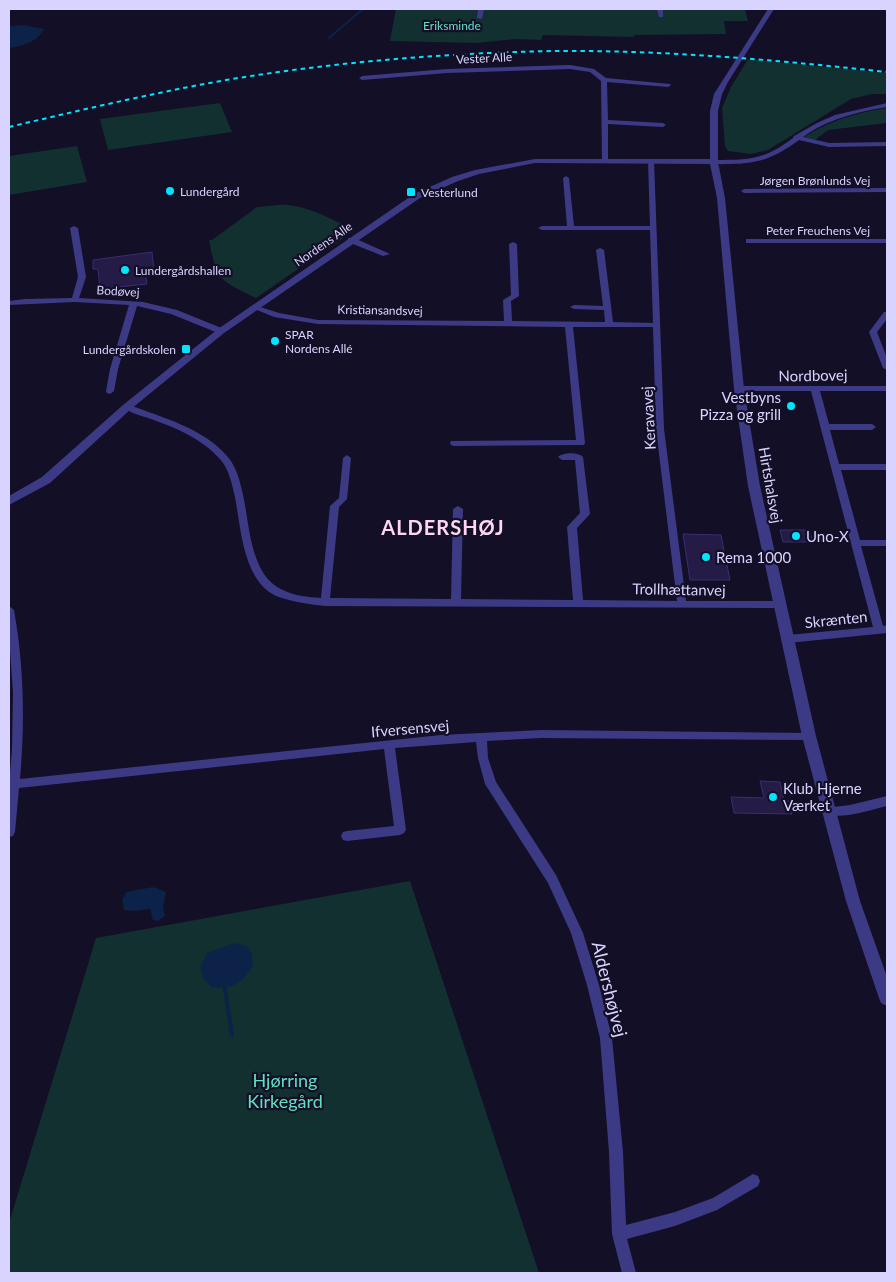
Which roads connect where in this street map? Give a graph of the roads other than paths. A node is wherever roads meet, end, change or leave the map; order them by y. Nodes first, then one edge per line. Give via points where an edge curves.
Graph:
1 (481, 9) edge
2 (660, 9) edge
3 (771, 9) edge
4 (661, 16) dead end
5 (480, 18) dead end
6 (362, 78) dead end
7 (604, 80) junction
8 (668, 85) dead end
9 (887, 105) edge
10 (605, 122) junction
11 (663, 125) dead end
12 (796, 137) junction
13 (887, 144) edge
14 (605, 160) junction
15 (651, 161) junction
16 (714, 162) junction
17 (566, 178) dead end
18 (887, 190) edge
19 (744, 191) dead end
20 (74, 228) dead end
21 (542, 228) dead end
22 (571, 228) junction
23 (654, 228) junction
24 (351, 240) junction
25 (887, 241) edge
26 (749, 242) dead end
27 (513, 244) dead end
28 (600, 250) dead end
29 (386, 254) dead end
30 (75, 300) junction
31 (9, 303) edge
32 (134, 303) junction
33 (254, 307) junction
34 (574, 307) dead end
35 (607, 308) junction
36 (887, 314) edge
37 (508, 324) junction
38 (569, 324) junction
39 (609, 324) junction
40 (658, 325) junction
41 (221, 331) junction
42 (885, 359) edge
43 (887, 368) edge
44 (887, 388) edge
45 (815, 389) junction
46 (739, 390) junction
47 (110, 391) dead end
48 (127, 407) junction
49 (826, 427) junction
50 (872, 427) dead end
51 (454, 443) dead end
52 (562, 457) dead end
53 (348, 458) dead end
54 (836, 467) junction
55 (887, 467) edge
56 (9, 501) edge
57 (458, 509) dead end
58 (857, 543) junction
59 (887, 543) edge
60 (325, 602) junction
61 (456, 602) junction
62 (578, 603) junction
63 (682, 604) junction
64 (780, 605) junction
65 (9, 610) edge
66 (883, 630) edge
67 (788, 639) junction
68 (809, 736) junction
69 (481, 737) junction
70 (14, 740) edge
71 (389, 744) junction
72 (15, 784) junction
73 (887, 801) edge
74 (829, 811) junction
75 (9, 832) edge
76 (346, 836) dead end
77 (887, 998) edge
78 (753, 1181) dead end
79 (619, 1234) junction
80 (629, 1273) edge

1 - 5 street
2 - 4 street
3 - 16 street, Hirtshalsvej via 718,94 714,111
6 - 7 street, Vester Alle via 447,71 570,67 592,70
7 - 8 street, Vester Alle
7 - 10 street
9 - 12 street via 833,118
10 - 11 street
10 - 14 street
12 - 13 street via 829,145
12 - 16 street via 765,158
14 - 15 street, Nordens Alle
14 - 24 street, Nordens Alle via 535,162 471,174 417,196
15 - 16 street, Nordens Alle
15 - 23 street, Keravavej
16 - 46 street, Hirtshalsvej via 721,198
17 - 22 street
18 - 19 street, Jørgen Brønlunds Vej
20 - 30 street via 82,277
21 - 22 street
22 - 23 street
23 - 40 street, Keravavej
24 - 29 street
24 - 33 street, Nordens Alle
25 - 26 street, Peter Freuchens Vej
27 - 37 street via 515,296 507,300
28 - 35 street
30 - 31 street, Bodøvej
30 - 32 street, Bodøvej
32 - 41 street, Bodøvej via 174,312
32 - 47 street
33 - 37 street, Kristiansandsvej via 277,315 318,322
33 - 41 street, Nordens Alle
34 - 35 street
35 - 39 street
36 - 42 street via 874,332
37 - 38 street, Kristiansandsvej
38 - 39 street, Kristiansandsvej
38 - 51 street via 581,443
39 - 40 street, Kristiansandsvej
40 - 63 street, Keravavej via 660,429
41 - 48 street, Nordens Alle
42 - 43 street
44 - 45 street, Nordbovej
45 - 46 street, Nordbovej
45 - 49 street
46 - 64 street, Hirtshalsvej via 754,486
48 - 56 street, Nordens Alle via 46,480
48 - 60 street, Trollhættanvej via 190,432 217,450 233,475 258,576 273,590 293,598
49 - 50 street
49 - 54 street
52 - 62 street via 579,457 585,514 572,527
53 - 60 street via 343,499 335,506
54 - 55 street
54 - 58 street
57 - 61 street
58 - 59 street
58 - 66 street
60 - 61 street, Trollhættanvej
61 - 62 street, Trollhættanvej
62 - 63 street, Trollhættanvej
63 - 64 street, Trollhættanvej
64 - 67 street, Hirtshalsvej
65 - 70 street via 17,669
66 - 67 street, Skrænten
67 - 68 street, Hirtshalsvej
68 - 69 street, Ifversensvej via 541,734
68 - 74 street, Hirtshalsvej
69 - 71 street, Ifversensvej
69 - 79 street, Aldershøjvej via 483,758 492,784 552,879 577,933 593,985 606,1038
70 - 72 street
71 - 72 street, Ifversensvej
71 - 76 street via 400,830
72 - 75 street
73 - 74 street via 850,810
74 - 77 street, Hirtshalsvej via 853,901
78 - 79 street via 717,1203 675,1219
79 - 80 street, Aldershøjvej

